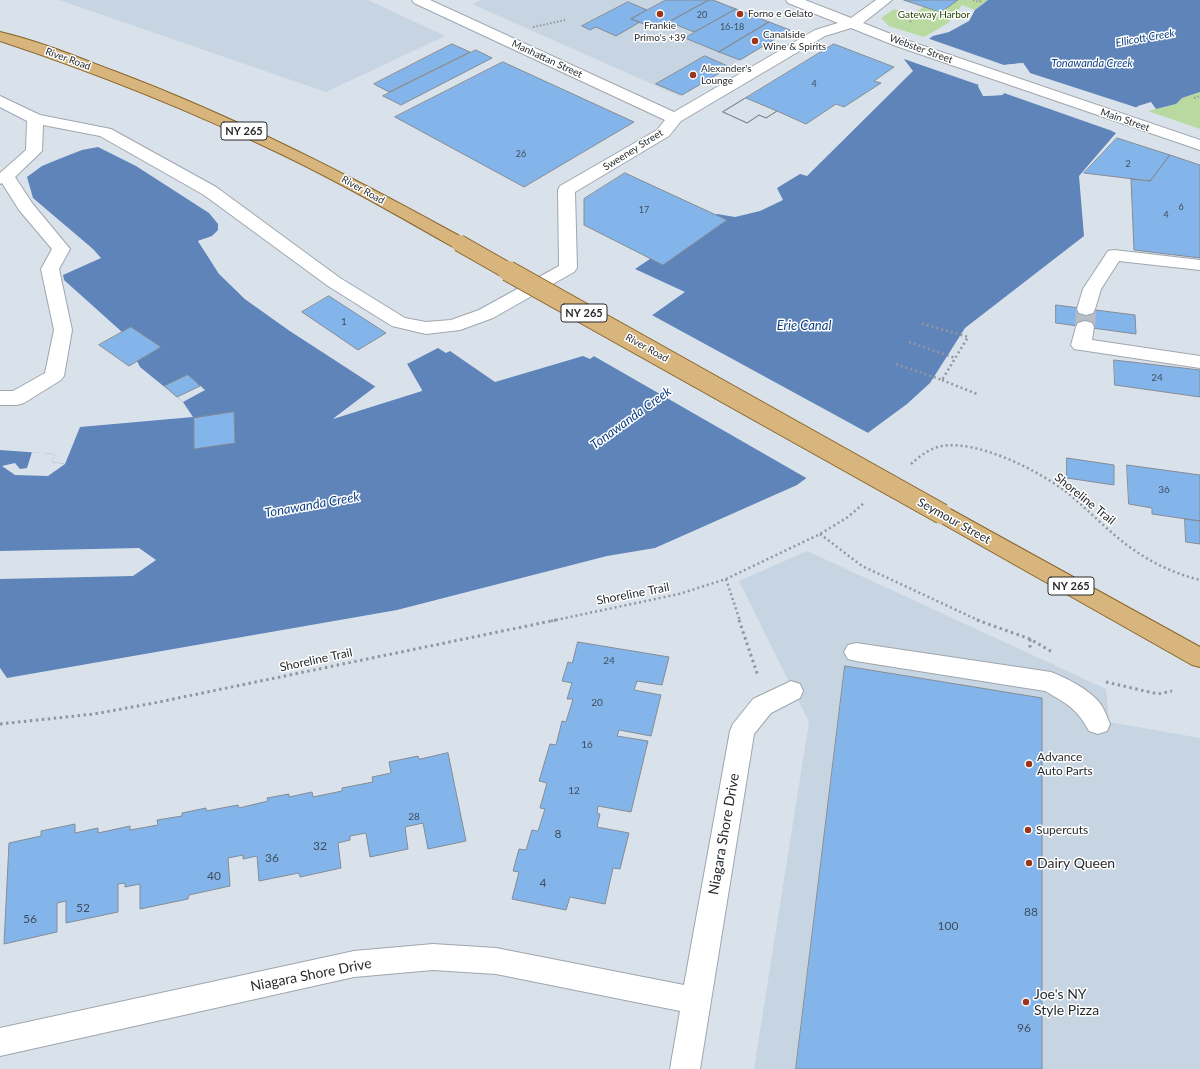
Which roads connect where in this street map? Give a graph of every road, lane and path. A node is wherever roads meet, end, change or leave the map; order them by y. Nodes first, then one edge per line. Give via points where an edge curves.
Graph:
1 (793, 0) edge
2 (885, 0) edge
3 (973, 0) edge
4 (982, 0) edge
5 (431, 2) edge
6 (565, 20) dead end
7 (853, 23) junction
8 (527, 28) dead end
9 (0, 36) edge
10 (1051, 94) joint
11 (1200, 96) edge
12 (1194, 98) dead end
13 (0, 101) edge
14 (675, 118) junction
15 (35, 119) junction
16 (1200, 145) edge
17 (3, 178) edge
18 (1200, 265) edge
19 (920, 323) dead end
20 (909, 342) dead end
21 (955, 358) junction
22 (1200, 362) edge
23 (896, 364) dead end
24 (942, 380) junction
25 (709, 383) joint
26 (977, 394) dead end
27 (0, 398) edge
28 (907, 467) dead end
29 (865, 502) dead end
30 (820, 534) junction
31 (726, 579) junction
32 (1200, 580) edge
33 (856, 652) dead end
34 (1057, 654) dead end
35 (1200, 658) edge
36 (758, 677) dead end
37 (1100, 678) dead end
38 (1172, 690) dead end
39 (791, 691) dead end
40 (0, 724) edge
41 (1098, 724) dead end
42 (696, 1000) junction
43 (0, 1042) edge
44 (686, 1069) edge

1 - 7 street, Webster Street
2 - 7 street, Sweeney Street
3 - 4 path
5 - 14 street, Manhattan Street
6 - 8 path
7 - 10 street, Webster Street via 901,43
7 - 14 street, Sweeney Street via 820,33
9 - 25 main road, River Road / NY 265, bridge via 143,86 330,172
10 - 16 street, Main Street
11 - 12 path
13 - 15 street
14 - 15 street, Sweeney Street via 662,133 566,190 568,268 486,314 453,326 426,328 399,322 334,282 210,191 105,132
15 - 17 street via 34,151
17 - 27 street via 60,249 50,270 62,330 54,376 17,398
18 - 22 street via 1114,255 1092,290 1081,345
19 - 21 path via 968,337
20 - 21 path
21 - 24 path
23 - 24 path
24 - 26 path
25 - 35 main road, Seymour Street / NY 265, bridge
28 - 32 path, Shoreline Trail via 925,452 940,446 956,446 992,453 1028,468 1065,491 1153,563
29 - 30 path, Shoreline Trail via 848,517
30 - 31 path, Shoreline Trail
30 - 34 path via 862,566 978,620 1030,639
31 - 36 path
31 - 40 path, Shoreline Trail via 679,594 154,703 94,714
33 - 41 street via 1051,682 1090,709
37 - 38 path via 1113,684 1158,694
39 - 42 street, Niagara Shore Drive via 762,706 742,731
42 - 43 street, Niagara Shore Drive via 496,961 433,957 354,964
42 - 44 street, Niagara Shore Drive

